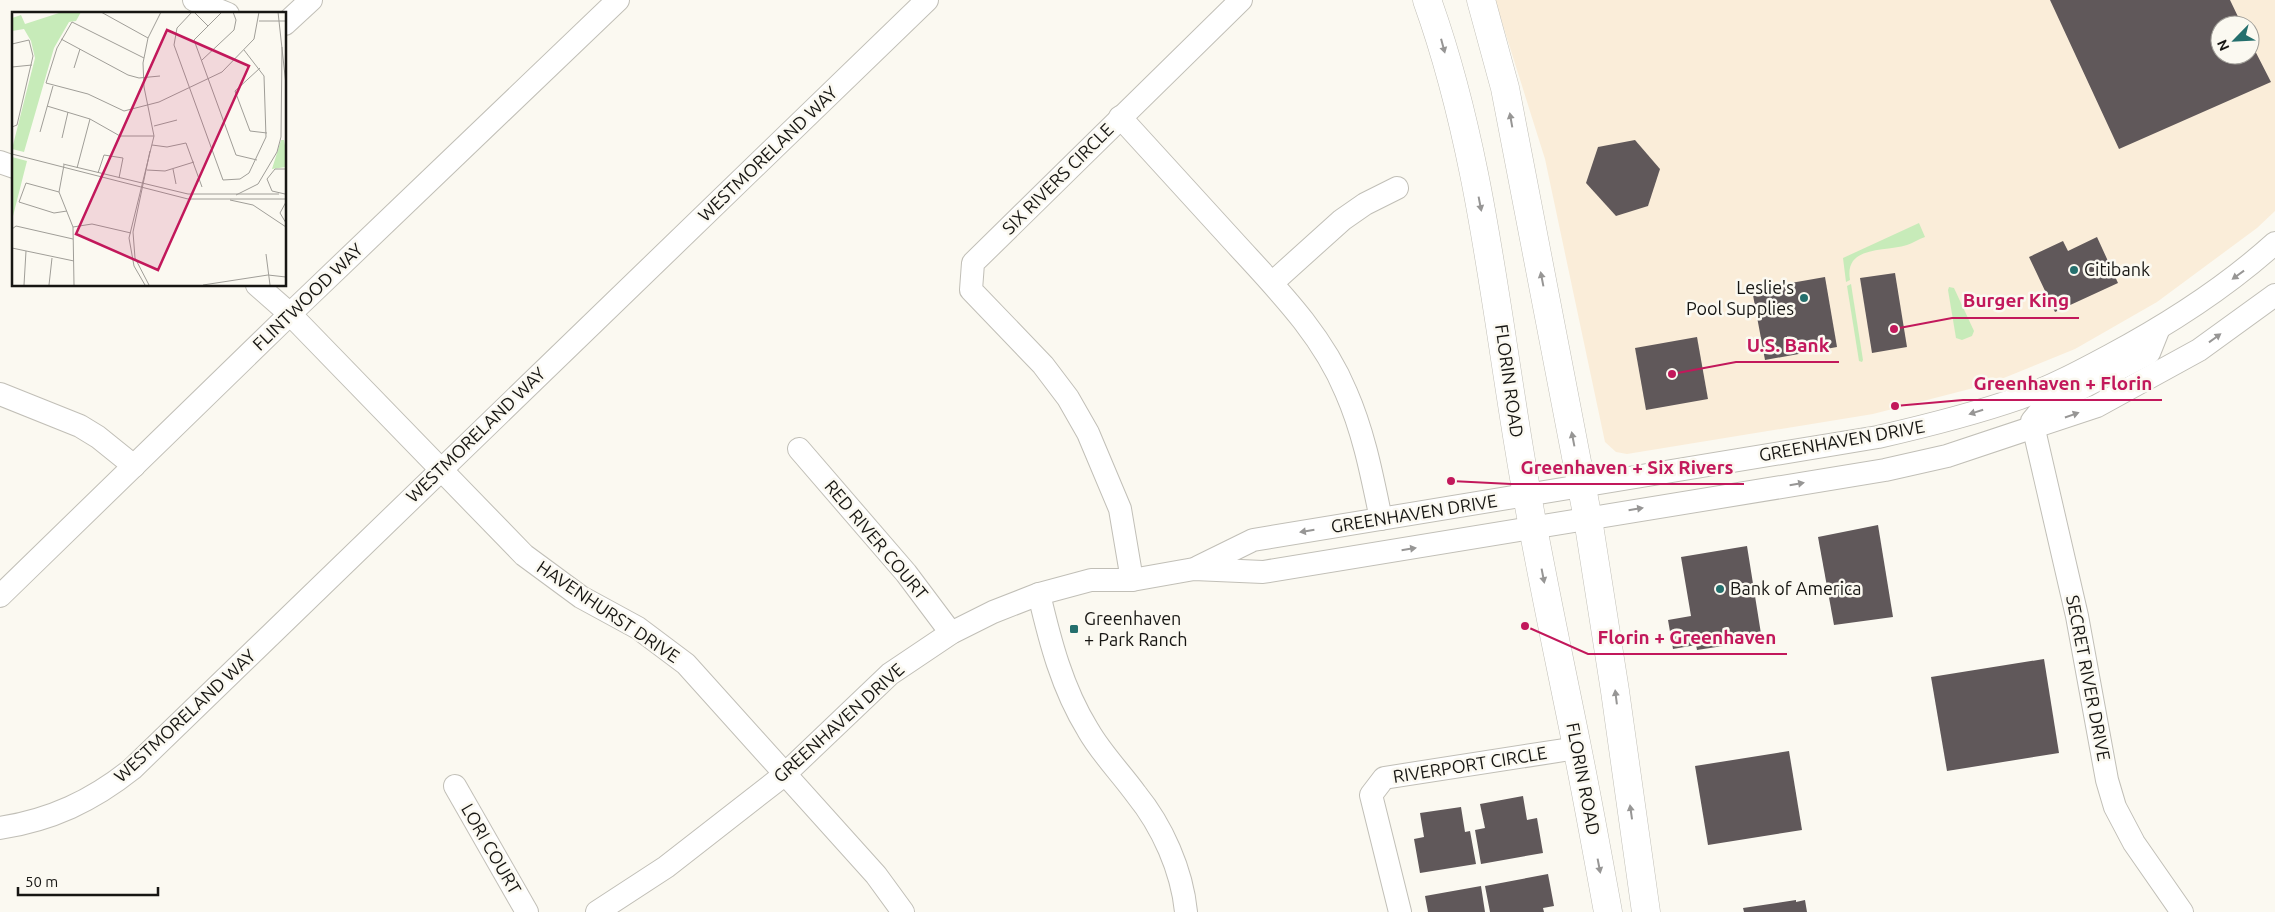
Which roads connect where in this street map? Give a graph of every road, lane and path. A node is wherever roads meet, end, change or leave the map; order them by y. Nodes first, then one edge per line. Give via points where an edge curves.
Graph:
1 (194, 0) edge
2 (311, 0) edge
3 (618, 0) edge
4 (927, 0) edge
5 (1241, 0) edge
6 (1427, 0) edge
7 (1480, 0) edge
8 (223, 12) edge
9 (286, 23) edge
10 (1120, 117) junction
11 (0, 162) edge
12 (12, 166) edge
13 (1397, 188) dead end
14 (2275, 244) edge
15 (1272, 283) junction
16 (258, 286) edge
17 (2275, 295) edge
18 (290, 314) junction
19 (2159, 328) junction
20 (0, 394) edge
21 (2023, 397) junction
22 (2033, 428) junction
23 (799, 448) dead end
24 (134, 466) junction
25 (440, 470) junction
26 (1864, 473) junction
27 (1582, 487) junction
28 (1528, 496) junction
29 (1382, 519) junction
30 (1588, 520) junction
31 (1534, 528) junction
32 (1194, 568) junction
33 (1132, 580) junction
34 (1039, 594) junction
35 (0, 596) edge
36 (951, 633) junction
37 (1577, 748) junction
38 (784, 775) junction
39 (456, 786) dead end
40 (0, 828) edge
41 (527, 912) edge
42 (596, 912) edge
43 (903, 912) edge
44 (1186, 912) edge
45 (1400, 912) edge
46 (1608, 912) edge
47 (1646, 912) edge
48 (2182, 912) edge

1 - 8 street
2 - 9 street
3 - 18 street, FLINTWOOD WAY
4 - 25 street, WESTMORELAND WAY
5 - 10 street
6 -> 28 main road, FLORIN ROAD via 1465,130 1498,302
27 -> 7 main road via 1505,88
10 - 15 street, SIX RIVERS CIRCLE
10 - 33 street, SIX RIVERS CIRCLE via 973,264 971,290 1043,365 1068,398 1088,433 1120,509
11 - 12 street
13 - 15 street via 1342,220
14 -> 19 street, GREENHAVEN DRIVE via 2244,270
15 - 29 street, SIX RIVERS CIRCLE via 1325,350 1346,390 1360,426
16 - 18 street, HAVENHURST DRIVE
22 -> 17 street, GREENHAVEN DRIVE via 2097,406 2152,377 2199,350
18 - 24 street, FLINTWOOD WAY
18 - 25 street, HAVENHURST DRIVE
19 - 21 street, GREENHAVEN DRIVE via 2080,372
19 - 22 street via 2149,353 2043,408 2032,421
20 - 24 street via 80,426
21 - 26 street via 2020,409 2010,421 1909,452
21 -> 27 street, GREENHAVEN DRIVE via 1938,424 1878,437
22 - 26 street, GREENHAVEN DRIVE via 1947,456
22 - 48 street, SECRET RIVER DRIVE via 2077,616 2107,780 2115,807 2134,844
23 - 36 street, RED RIVER COURT via 906,574
24 - 35 street, FLINTWOOD WAY
25 - 38 street, HAVENHURST DRIVE via 505,537 552,577 638,628 686,664
25 - 40 street, WESTMORELAND WAY via 110,787 56,815
30 -> 26 street, GREENHAVEN DRIVE via 1631,510
27 - 28 street, GREENHAVEN DRIVE
27 - 30 main road
28 - 29 street, GREENHAVEN DRIVE
28 - 31 main road, FLORIN ROAD
29 -> 32 street, GREENHAVEN DRIVE via 1253,540
30 - 31 street, GREENHAVEN DRIVE
47 -> 30 main road
32 -> 31 street, GREENHAVEN DRIVE via 1263,572
31 -> 37 main road, FLORIN ROAD
32 - 33 street, GREENHAVEN DRIVE
33 - 34 street, GREENHAVEN DRIVE via 1091,580
34 - 36 street, GREENHAVEN DRIVE
34 - 44 street via 1059,670 1075,706 1098,746 1138,795 1157,825 1175,865
36 - 38 street, GREENHAVEN DRIVE via 890,674
37 - 45 street, RIVERPORT CIRCLE via 1384,778 1371,794
37 -> 46 main road, FLORIN ROAD
38 - 42 street, GREENHAVEN DRIVE via 666,867
38 - 43 street, HAVENHURST DRIVE via 876,874
39 - 41 street, LORI COURT

